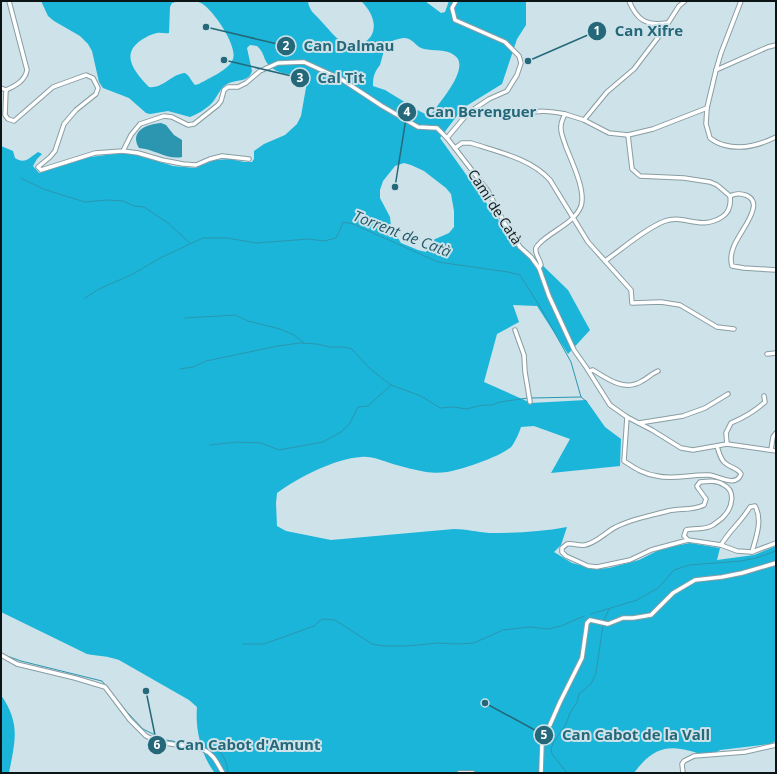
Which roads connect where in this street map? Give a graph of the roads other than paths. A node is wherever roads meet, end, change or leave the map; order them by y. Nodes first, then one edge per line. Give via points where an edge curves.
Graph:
1 (9, 1) edge
2 (456, 1) edge
3 (629, 1) edge
4 (685, 1) edge
5 (742, 1) edge
6 (667, 23) junction
7 (776, 45) edge
8 (716, 70) junction
9 (1, 88) edge
10 (6, 90) junction
11 (707, 108) junction
12 (522, 114) dead end
13 (565, 114) junction
14 (584, 120) junction
15 (628, 135) junction
16 (776, 137) edge
17 (447, 138) junction
18 (455, 148) junction
19 (123, 151) junction
20 (249, 160) dead end
21 (730, 196) junction
22 (573, 218) junction
23 (606, 261) junction
24 (539, 268) junction
25 (776, 270) edge
26 (734, 329) dead end
27 (516, 330) dead end
28 (776, 353) edge
29 (767, 354) dead end
30 (589, 371) junction
31 (658, 371) dead end
32 (728, 394) dead end
33 (764, 396) dead end
34 (530, 402) dead end
35 (627, 417) junction
36 (639, 423) junction
37 (776, 433) edge
38 (727, 444) junction
39 (718, 446) junction
40 (771, 450) junction
41 (776, 451) edge
42 (688, 540) junction
43 (776, 543) edge
44 (721, 545) junction
45 (752, 552) junction
46 (776, 563) edge
47 (1, 655) edge
48 (776, 745) edge
49 (223, 773) edge
50 (459, 773) edge
51 (473, 773) edge
52 (541, 773) edge
53 (683, 773) edge

1 - 10 street via 27,70 20,82
2 - 17 street via 452,8 455,20 505,42 519,56 521,63 507,91 468,113
3 - 6 street via 639,18 655,24
4 - 6 street
5 - 8 street via 720,53
6 - 14 street via 634,69 607,92
7 - 8 street
8 - 11 street
9 - 10 street
10 - 19 street via 6,115 14,121 53,87 86,75 93,78 98,88 96,94 76,110 64,124 55,151 38,167 39,169 95,153
11 - 15 street via 653,130
11 - 16 street via 706,124 710,138 723,145 746,147
12 - 13 street via 547,110
13 - 14 street
13 - 22 street via 561,125 562,135 582,198
14 - 15 street via 609,133
15 - 21 street via 632,169 640,176 710,182
17 - 18 street, Camí de Catà
17 - 19 street, Camí de Catà via 437,128 418,127 341,79 304,62 278,63 260,71 246,84 228,87 224,90 222,101 194,124 188,125 164,116 140,124
18 - 22 street via 462,143 471,143 526,162 550,180
18 - 24 street, Camí de Catà via 488,191 520,247
19 - 20 street via 183,164 196,164 222,156
21 - 23 street via 729,210 718,220 708,223 673,219 664,221 643,233
21 - 25 street via 748,195 754,205 730,258 732,266
22 - 23 street via 588,242
22 - 24 street via 537,246 536,254 541,265
23 - 26 street via 631,290 632,303 661,302 680,305 718,327
24 - 30 street, Camí de Catà via 564,330
27 - 34 street via 524,355
28 - 29 street
30 - 31 street via 593,370 616,384 630,385
30 - 35 street, Camí de Catà via 610,405
32 - 36 street via 705,408 683,416
33 - 38 street via 765,402 762,405 731,423 726,433
35 - 36 street
35 - 39 street via 624,461 642,473 667,478 710,475 737,481 742,474 725,463
36 - 39 street via 681,448 693,450
37 - 40 street
38 - 39 street
38 - 40 street
40 - 41 street
42 - 42 street via 684,536 686,530 700,530 711,526 725,515 732,495 724,484 700,482 697,486 706,500 700,507 672,510 634,521 616,527 591,543 567,544 562,548 562,552 588,566 602,566 637,558 651,550
42 - 44 street
43 - 45 street
44 - 45 street via 738,551
44 - 45 street via 752,505 758,512 759,523
46 - 52 street via 742,574 695,580 673,593 651,615 623,618 608,624 590,620 587,623 582,658 542,743
47 - 49 street via 17,664 105,687 130,720 146,736 159,742 209,752
48 - 53 street via 745,752 694,756 682,764
50 - 51 street

